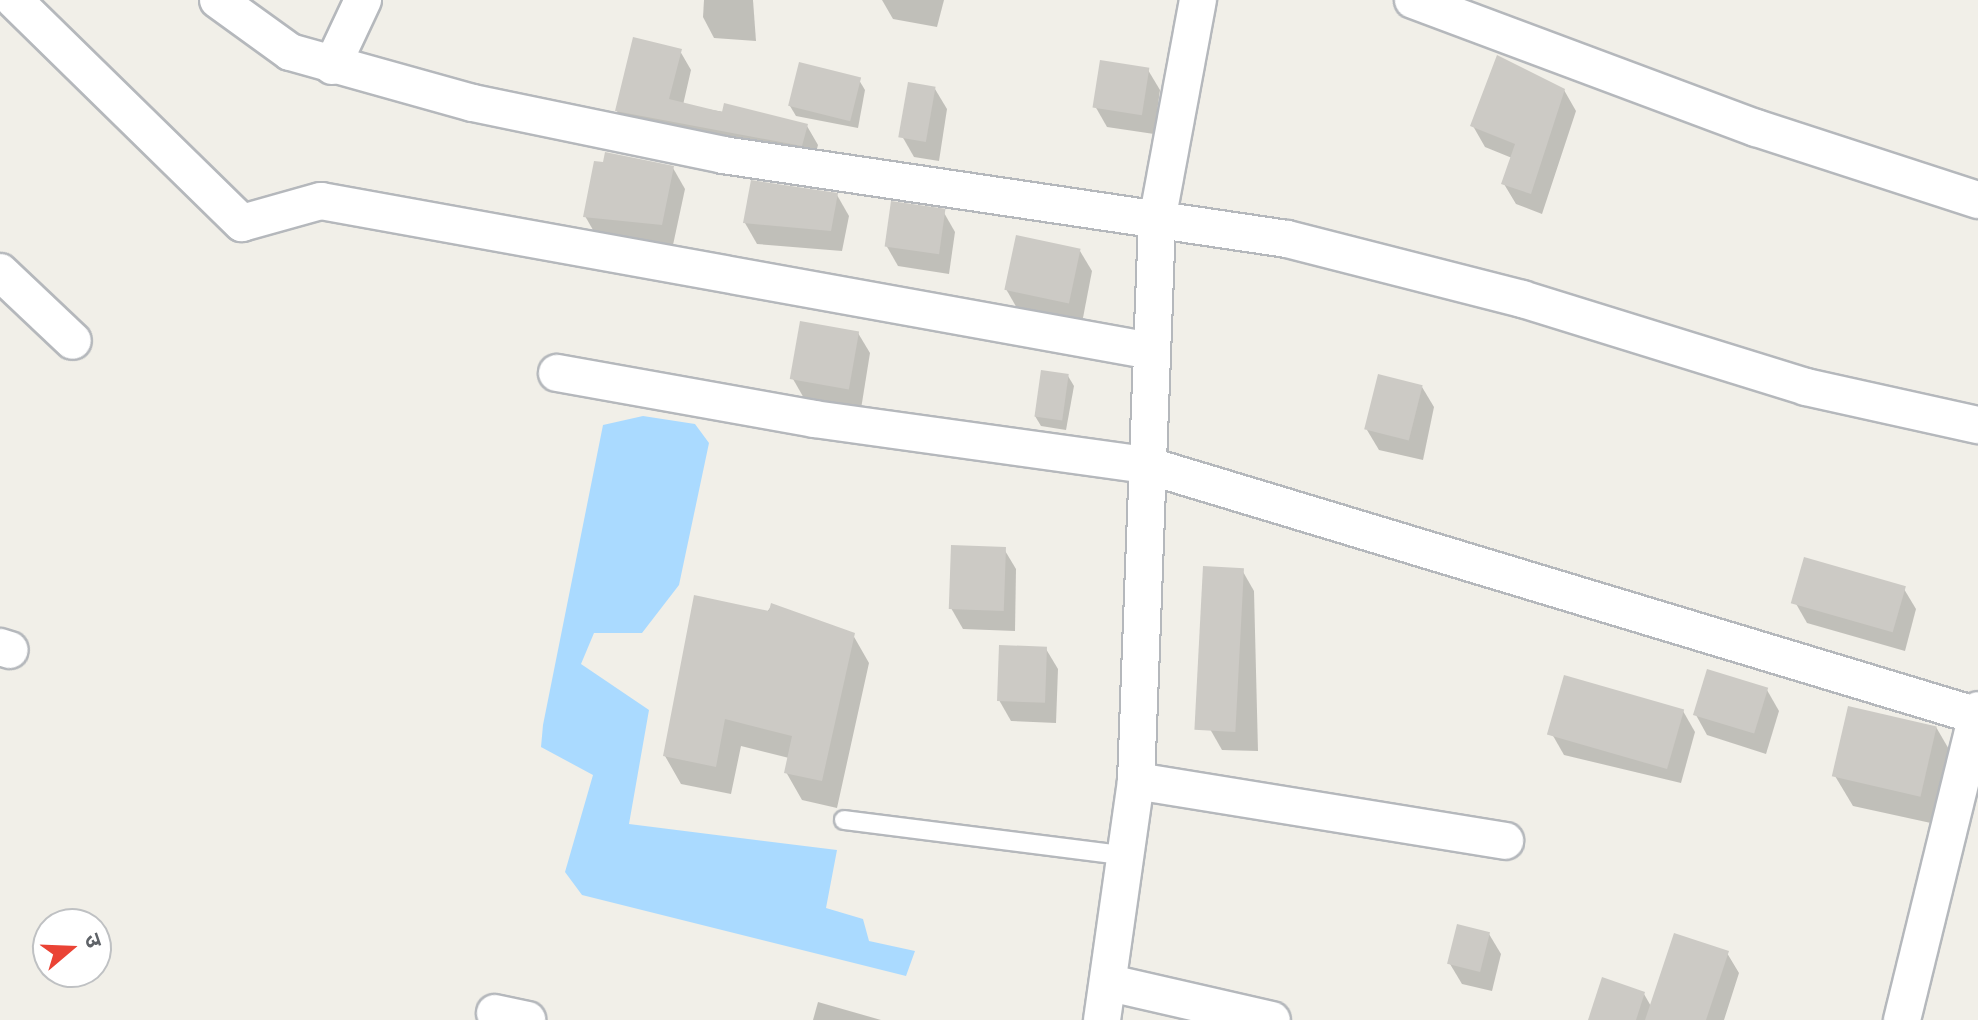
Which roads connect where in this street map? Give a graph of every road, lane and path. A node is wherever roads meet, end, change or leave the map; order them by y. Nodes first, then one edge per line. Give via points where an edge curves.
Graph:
1 (14, 0) edge
2 (218, 0) edge
3 (363, 0) edge
4 (1198, 0) edge
5 (1413, 0) edge
6 (1460, 9) edge
7 (332, 66) junction
8 (1978, 200) edge
9 (1157, 221) junction
10 (0, 272) edge
11 (73, 341) dead end
12 (1151, 351) junction
13 (557, 373) dead end
14 (1978, 425) edge
15 (1146, 465) junction
16 (1977, 714) edge
17 (1136, 781) junction
18 (844, 820) dead end
19 (1505, 841) dead end
20 (1128, 856) junction
21 (1110, 983) junction
22 (1102, 1020) edge
23 (1272, 1020) edge
24 (1902, 1020) edge

1 - 12 street via 242,223 321,201
2 - 7 street via 263,39
3 - 7 street
4 - 9 street
5 - 6 street
6 - 8 street via 1756,128
7 - 9 street via 723,155
9 - 12 street
9 - 14 street via 1287,239 1522,299 1806,387
10 - 11 street
12 - 15 street
13 - 15 street via 814,419
15 - 16 street
15 - 17 street
16 - 24 street
17 - 19 street
17 - 20 street
18 - 20 lane
20 - 21 street
21 - 22 street
21 - 23 street

